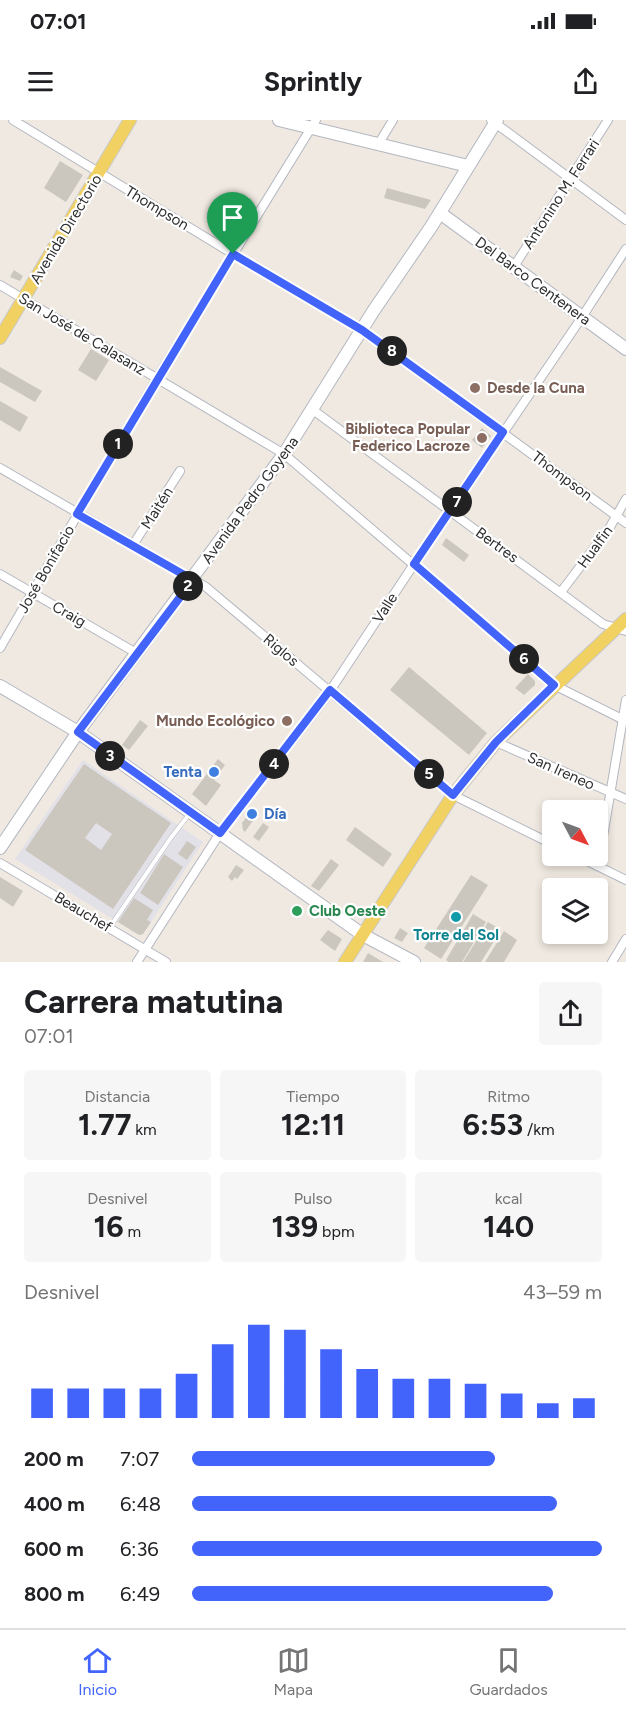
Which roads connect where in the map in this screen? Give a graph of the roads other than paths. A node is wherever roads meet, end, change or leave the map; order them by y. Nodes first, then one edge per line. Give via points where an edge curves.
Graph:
1 (13, 120) edge
2 (130, 120) edge
3 (279, 120) edge
4 (393, 120) edge
5 (608, 120) edge
6 (494, 121) edge
7 (313, 124) edge
8 (379, 143) junction
9 (468, 166) junction
10 (99, 173) junction
11 (571, 179) junction
12 (440, 213) junction
13 (626, 220) edge
14 (626, 249) edge
15 (233, 254) junction
16 (513, 268) junction
17 (0, 285) edge
18 (24, 299) junction
19 (582, 317) junction
20 (365, 326) junction
21 (0, 338) edge
22 (626, 349) edge
23 (157, 378) junction
24 (313, 410) junction
25 (503, 432) junction
26 (285, 454) junction
27 (0, 468) edge
28 (180, 471) dead end
29 (626, 499) edge
30 (450, 511) junction
31 (77, 514) junction
32 (616, 516) junction
33 (626, 523) edge
34 (133, 545) junction
35 (414, 564) junction
36 (0, 574) edge
37 (193, 580) junction
38 (561, 592) junction
39 (33, 593) junction
40 (626, 619) edge
41 (621, 630) edge
42 (0, 648) edge
43 (138, 654) junction
44 (554, 685) junction
45 (0, 686) edge
46 (330, 690) junction
47 (626, 700) edge
48 (625, 721) edge
49 (78, 732) junction
50 (496, 742) junction
51 (611, 793) junction
52 (453, 795) junction
53 (626, 799) edge
54 (190, 813) junction
55 (220, 833) junction
56 (542, 839) edge
57 (0, 848) edge
58 (0, 863) edge
59 (598, 867) joint
60 (626, 880) edge
61 (109, 928) junction
62 (363, 935) junction
63 (626, 939) edge
64 (145, 949) junction
65 (137, 962) edge
66 (166, 962) edge
67 (345, 962) edge
68 (414, 962) edge
69 (612, 962) edge

1 - 10 street, Thompson
2 - 10 main road, Avenida Directorio
3 - 7 main road
4 - 8 street
5 - 11 street, Antonino M. Ferrari
6 - 9 main road, Avenida Pedro Goyena
6 - 11 street
7 - 8 main road
7 - 15 street, José Bonifacio
8 - 9 main road
9 - 12 main road, Avenida Pedro Goyena
10 - 15 street, Thompson
10 - 18 main road, Avenida Directorio
11 - 13 street
11 - 16 street, Antonino M. Ferrari
12 - 16 main road, Del Barco Centenera
12 - 20 main road, Avenida Pedro Goyena via 425,242
14 - 19 street, Valle
15 - 20 street, Thompson
15 - 23 street, José Bonifacio
16 - 19 main road, Del Barco Centenera
17 - 18 street, San José de Calasanz
18 - 21 main road, Avenida Directorio
18 - 23 street, San José de Calasanz
19 - 22 main road, Del Barco Centenera
19 - 25 street, Valle
20 - 24 main road, Avenida Pedro Goyena
20 - 25 street, Thompson
23 - 26 street, San José de Calasanz
23 - 31 street, José Bonifacio
24 - 26 main road, Avenida Pedro Goyena
24 - 30 street, Bertres
25 - 30 street, Valle
25 - 32 street, Thompson
26 - 35 street, San José de Calasanz
26 - 37 main road, Avenida Pedro Goyena
27 - 31 street, Riglos
28 - 34 street, Maitén
29 - 32 street, Hualfin
30 - 35 street, Valle
30 - 38 street, Bertres
31 - 34 street, Riglos
31 - 39 street, José Bonifacio
32 - 33 street, Thompson
32 - 38 street, Hualfin
34 - 37 street, Riglos
35 - 44 street, San José de Calasanz
35 - 46 street, Valle
36 - 39 street, Craig
37 - 43 main road, Avenida Pedro Goyena
37 - 46 street, Riglos
38 - 41 street, Bertres via 603,624
39 - 42 street, José Bonifacio
39 - 43 street, Craig
40 - 41 main road
41 - 44 main road
43 - 49 main road, Avenida Pedro Goyena
44 - 48 street, San José de Calasanz
44 - 50 main road
45 - 49 main road
46 - 52 street, Riglos
46 - 55 street, Valle
47 - 48 street
48 - 51 street
49 - 54 main road
49 - 57 main road, Avenida Pedro Goyena
50 - 51 street, San Ireneo
50 - 52 main road
51 - 53 street, San Ireneo
51 - 59 street
52 - 56 street, Riglos
52 - 62 main road
54 - 55 main road
54 - 61 lane
55 - 62 main road
55 - 64 street, Valle
58 - 61 street, Beauchef
59 - 60 street
61 - 64 street, Beauchef
62 - 67 main road
62 - 68 main road
63 - 69 street
64 - 65 street, Valle
64 - 66 street, Beauchef

